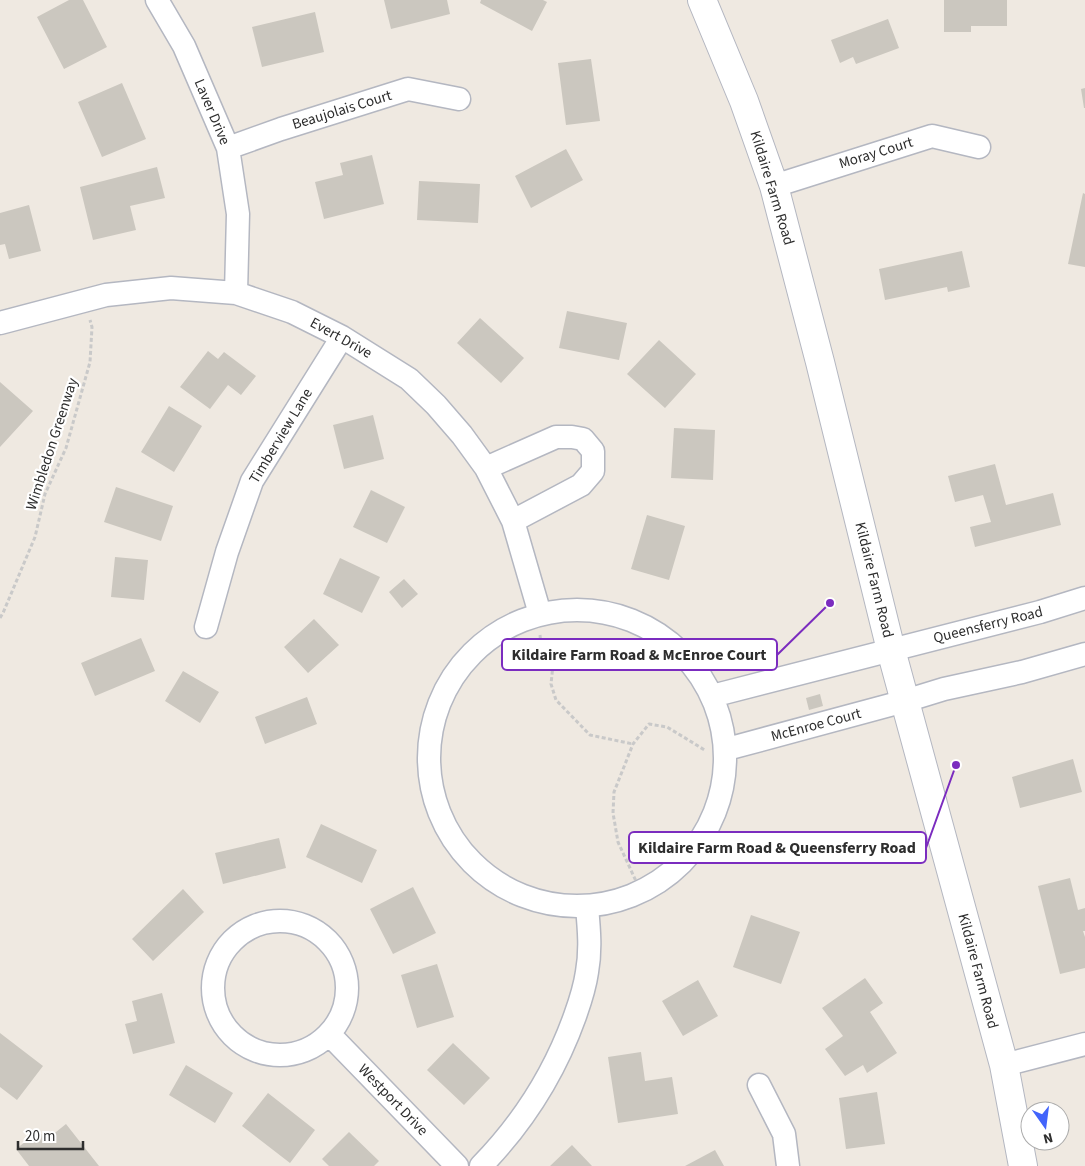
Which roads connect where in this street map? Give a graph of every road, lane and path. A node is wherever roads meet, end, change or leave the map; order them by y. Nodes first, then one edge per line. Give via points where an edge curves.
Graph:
1 (157, 0) edge
2 (702, 0) edge
3 (459, 99) dead end
4 (228, 148) junction
5 (979, 148) dead end
6 (774, 186) junction
7 (236, 293) junction
8 (84, 301) junction
9 (0, 323) edge
10 (342, 337) junction
11 (486, 468) junction
12 (513, 521) junction
13 (1085, 598) edge
14 (540, 614) junction
15 (0, 618) edge
16 (206, 627) dead end
17 (891, 650) junction
18 (1085, 654) edge
19 (712, 696) junction
20 (905, 701) junction
21 (633, 744) junction
22 (727, 758) junction
23 (641, 892) junction
24 (587, 907) junction
25 (329, 1034) junction
26 (1085, 1044) edge
27 (1004, 1065) junction
28 (759, 1085) dead end
29 (457, 1166) edge
30 (481, 1166) edge
31 (788, 1166) edge
32 (1023, 1166) edge

1 - 4 street, Laver Drive via 184,46
2 - 6 main road, Kildaire Farm Road
3 - 4 street, Beaujolais Court via 408,89
4 - 7 street, Laver Drive via 238,214
5 - 6 street, Moray Court via 932,136
6 - 17 main road, Kildaire Farm Road
7 - 8 street, Evert Drive via 171,288 106,295
7 - 10 street, Evert Drive via 292,312
8 - 9 street, Evert Drive
8 - 15 path, Wimbledon Greenway via 92,327 90,362 66,448 45,494 35,538
10 - 11 street, Evert Drive via 409,379 462,435
10 - 16 street, Timberview Lane via 252,481 227,552
11 - 12 street, Evert Drive
11 - 12 street via 556,437 582,439 594,451 593,470 581,485
12 - 14 street, Evert Drive
13 - 17 street, Queensferry Road
14 - 19 street via 587,611 642,625 664,638 684,656
14 - 21 path via 541,645 553,665 551,684 556,700 590,735
14 - 24 street via 498,633 461,666 436,709 430,739 430,768 436,799 449,830 465,855 491,879 542,904
17 - 19 street
17 - 20 main road, Kildaire Farm Road
18 - 20 street
19 - 22 street
20 - 22 street, McEnroe Court
20 - 27 main road, Kildaire Farm Road
21 - 22 path via 649,724 666,727
21 - 23 path via 614,792 613,814 618,842
22 - 23 street via 719,804 695,846 674,869
23 - 24 street via 615,902
24 - 30 street via 590,944 587,973 568,1036 536,1097 497,1150
25 - 25 street via 310,1048 287,1055 264,1053 237,1039 226,1028 215,1007 212,984 218,961 231,942 248,929 267,922 288,921 309,927 326,939 339,956 346,975 347,996 341,1017
25 - 29 street, Westport Drive
26 - 27 street
27 - 32 main road, Kildaire Farm Road
28 - 31 street via 784,1134

